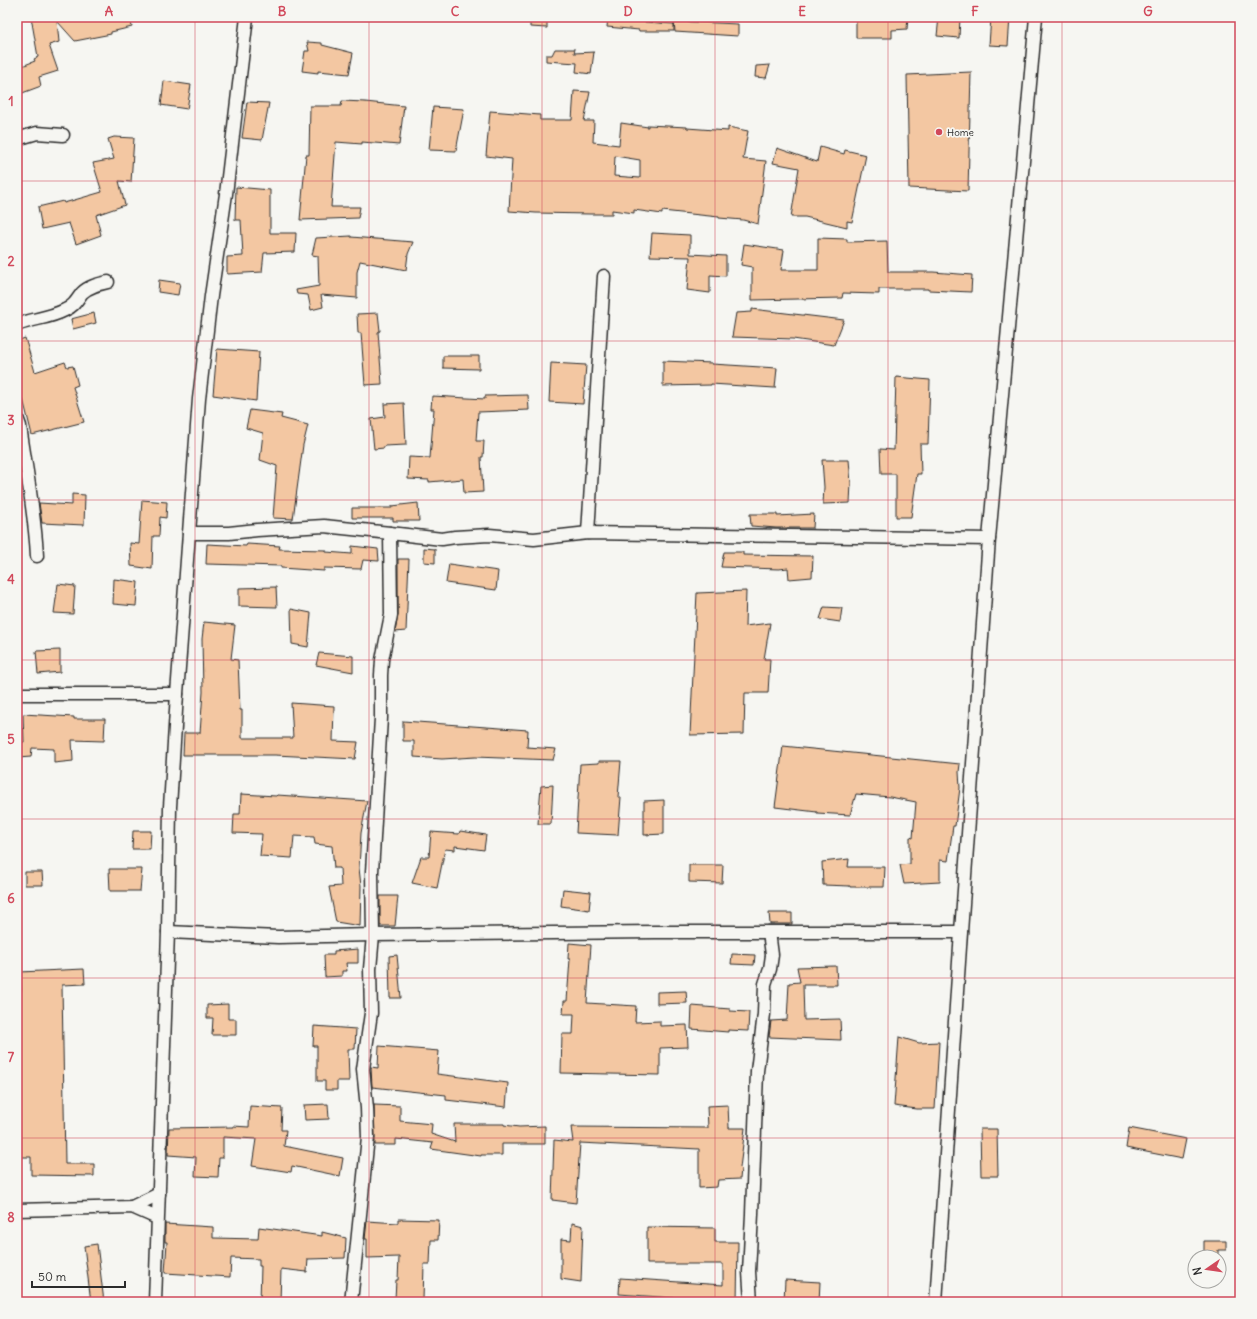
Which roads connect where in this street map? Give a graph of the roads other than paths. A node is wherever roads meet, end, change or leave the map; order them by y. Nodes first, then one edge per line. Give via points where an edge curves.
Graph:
1 (247, 17) edge
2 (1036, 17) edge
3 (62, 135) dead end
4 (17, 139) edge
5 (604, 276) dead end
6 (108, 282) dead end
7 (17, 325) edge
8 (17, 418) edge
9 (588, 532) junction
10 (189, 533) junction
11 (390, 533) junction
12 (989, 539) junction
13 (37, 556) dead end
14 (17, 694) edge
15 (177, 694) junction
16 (168, 932) junction
17 (769, 932) junction
18 (961, 932) junction
19 (373, 935) junction
20 (158, 1194) junction
21 (132, 1208) junction
22 (17, 1210) edge
23 (157, 1218) junction
24 (155, 1302) edge
25 (351, 1302) edge
26 (751, 1302) edge
27 (936, 1302) edge

1 - 10 street via 199,399
2 - 12 street
3 - 4 street via 37,133
5 - 9 street
6 - 7 street via 90,288 72,306 63,311
8 - 13 street via 36,534
9 - 11 street via 534,539 489,535 442,539
9 - 12 street
10 - 11 street via 229,533 324,526
10 - 15 street
11 - 19 street via 391,615 381,675 372,872
12 - 18 street
14 - 15 street
15 - 16 street via 170,808
16 - 19 street via 278,937
16 - 20 street
17 - 18 street
17 - 19 street
17 - 26 street via 772,955 765,984 757,1071 749,1272
18 - 27 street
19 - 25 street via 370,1013 363,1069 368,1137
20 - 21 street
20 - 23 street
21 - 22 street
21 - 23 street
23 - 24 street

